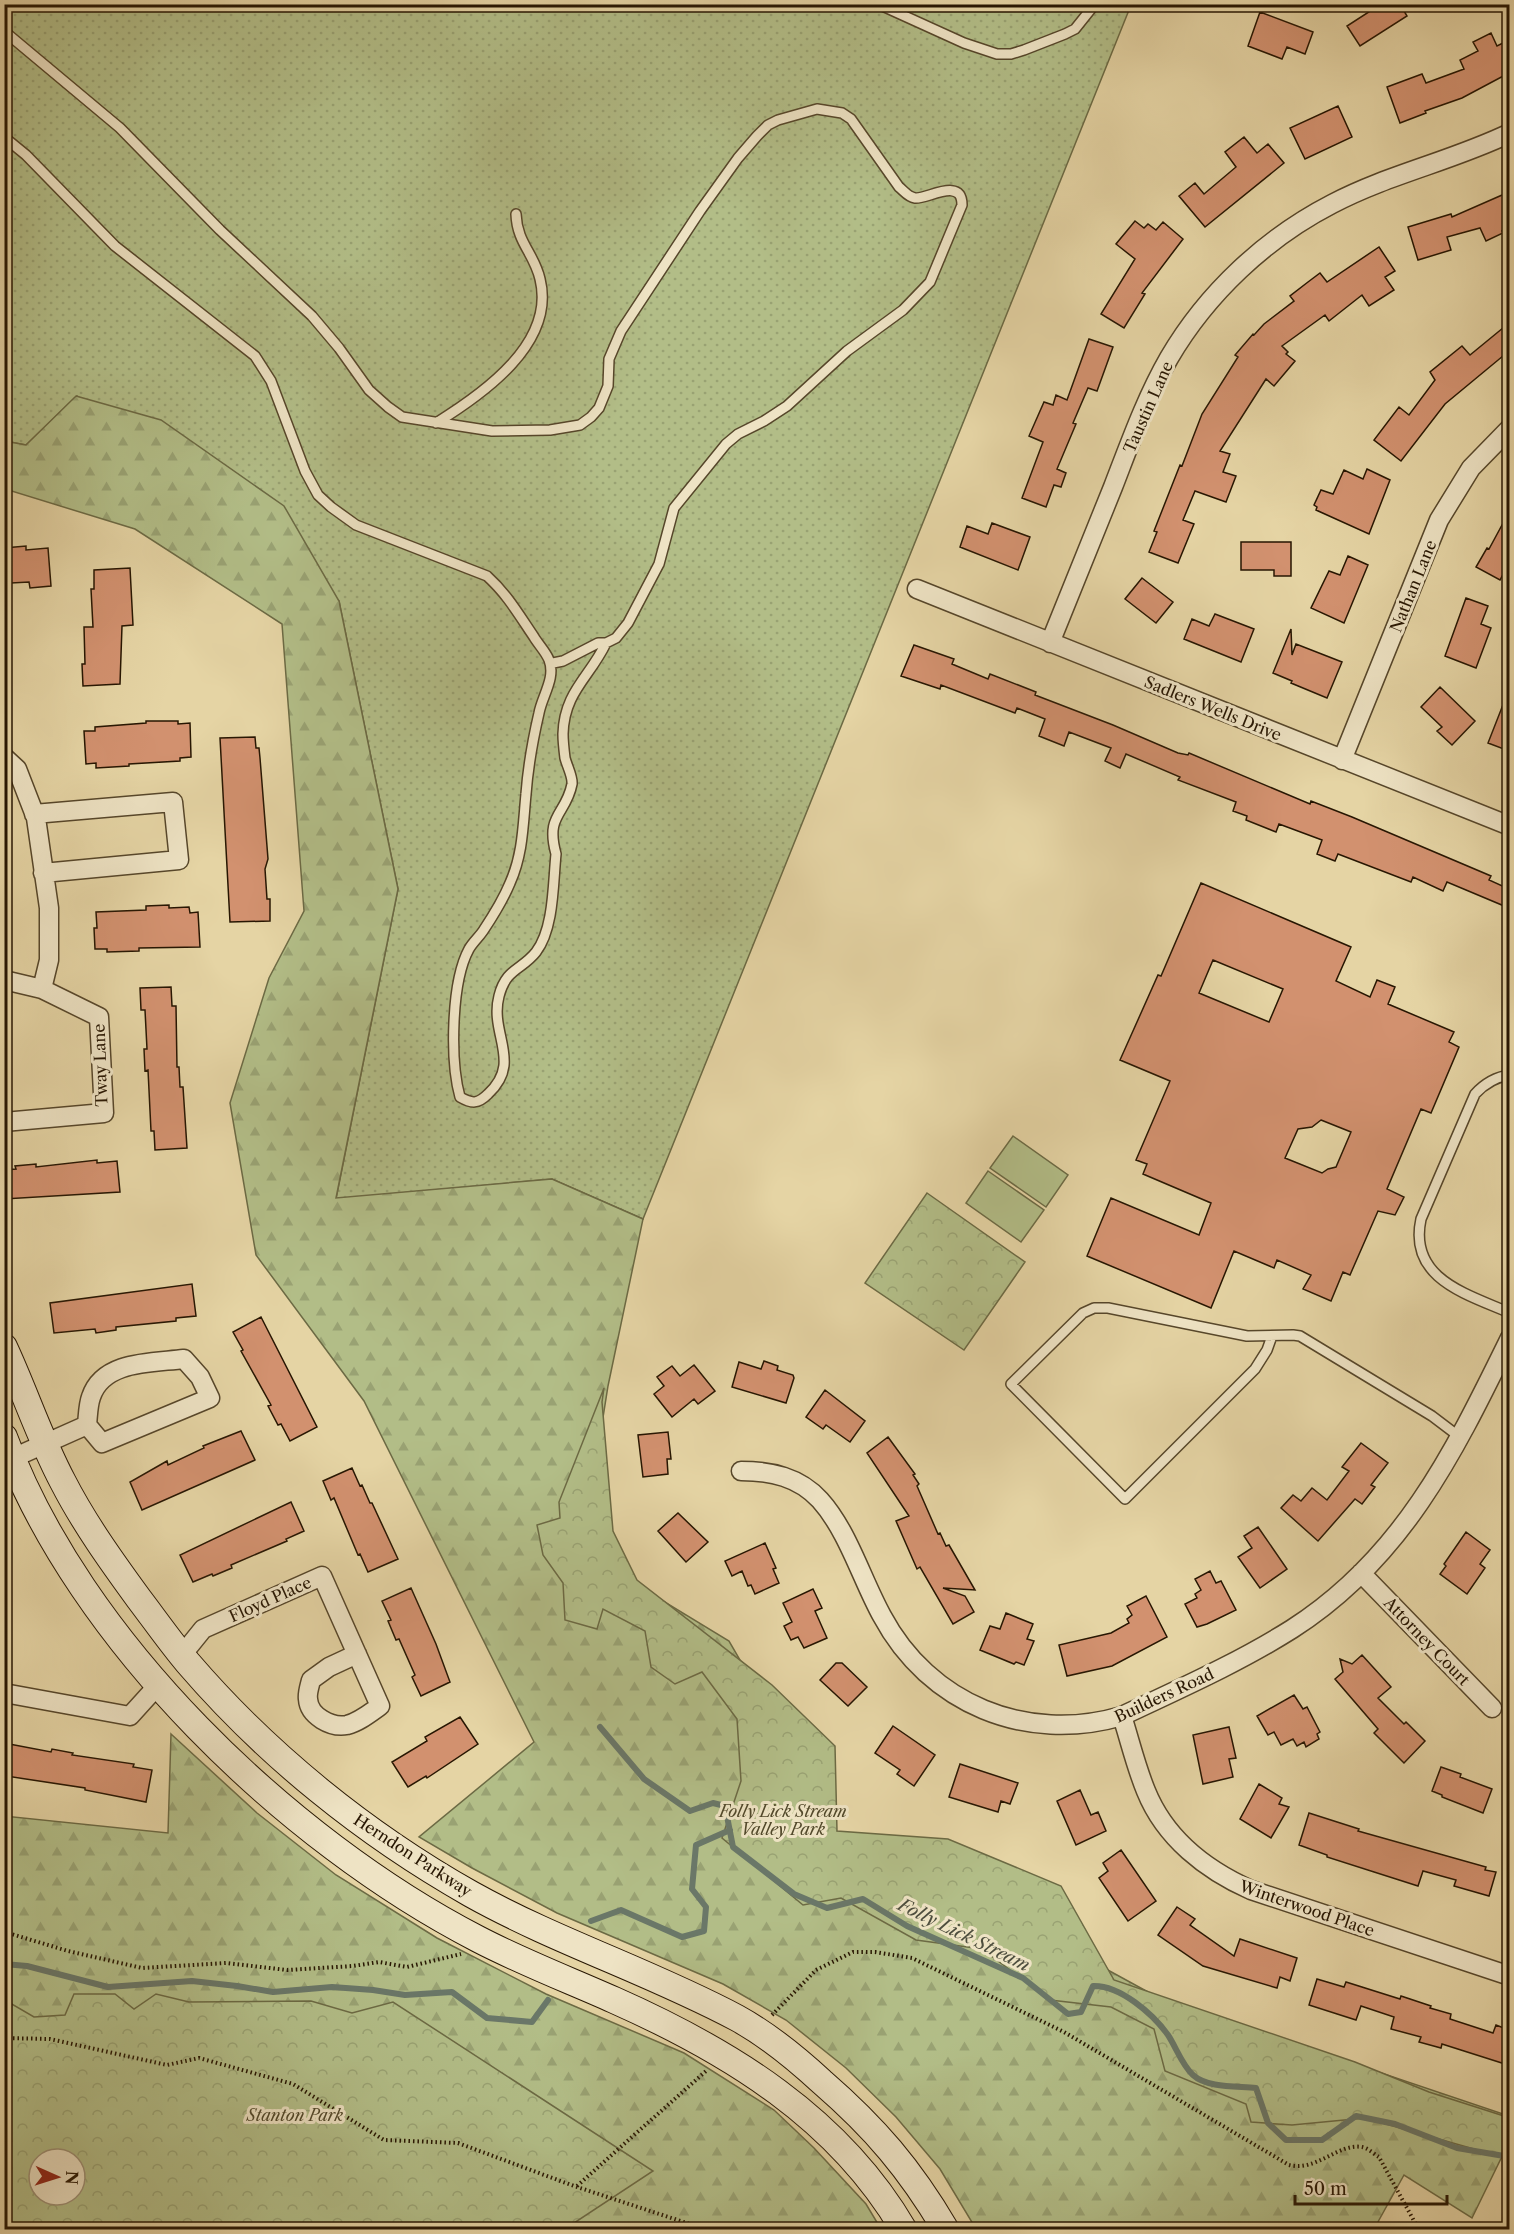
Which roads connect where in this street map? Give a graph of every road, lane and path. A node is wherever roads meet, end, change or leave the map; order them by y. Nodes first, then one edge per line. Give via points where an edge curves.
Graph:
1 (878, 4) edge
2 (1095, 4) edge
3 (4, 31) edge
4 (1509, 133) edge
5 (4, 137) edge
6 (516, 214) dead end
7 (436, 423) junction
8 (1509, 428) edge
9 (917, 589) dead end
10 (606, 643) junction
11 (1050, 643) junction
12 (553, 663) dead end
13 (4, 757) edge
14 (1342, 760) junction
15 (34, 814) junction
16 (1509, 826) edge
17 (44, 873) junction
18 (4, 980) edge
19 (42, 989) junction
20 (1509, 1075) edge
21 (4, 1122) edge
22 (1509, 1313) edge
23 (1272, 1336) junction
24 (1509, 1338) edge
25 (4, 1347) edge
26 (87, 1425) junction
27 (1461, 1438) junction
28 (46, 1444) junction
29 (7, 1452) edge
30 (741, 1471) dead end
31 (1361, 1573) junction
32 (357, 1654) dead end
33 (182, 1655) junction
34 (159, 1684) junction
35 (4, 1693) edge
36 (1492, 1708) dead end
37 (1122, 1716) junction
38 (4, 1934) edge
39 (478, 1939) junction
40 (1509, 1976) edge
41 (745, 2023) junction
42 (777, 2024) dead end
43 (4, 2038) edge
44 (719, 2060) junction
45 (576, 2186) junction
46 (708, 2229) edge
47 (904, 2229) edge
48 (946, 2229) edge
49 (1419, 2229) edge

1 - 2 lane via 997,54 1024,50 1075,29
3 - 7 lane via 120,128 312,316 369,390 402,417
4 - 11 street, Taustin Lane via 1332,204 1256,254 1222,287 1192,323 1149,397
5 - 10 lane via 115,246 255,356 271,381 318,495 356,525 487,576 503,591 549,660 549,684 533,742 520,854 497,909 469,949 460,972 455,1066 460,1097 468,1102 482,1100 505,1069 498,997 509,973 536,953 547,934 556,854 553,826 573,782 565,759 563,725 572,694
6 - 7 lane via 521,240 540,276 543,294 534,333 491,387
7 - 10 lane via 521,432 580,424 591,417 608,386 609,359 621,331 738,158 768,125 778,120 818,109 842,113 851,119 899,187 912,198 937,191 959,195 962,205 923,291 847,351 787,406 738,434 705,468 674,508 659,564 641,602 616,638
8 - 14 street, Nathan Lane via 1471,468 1439,520
9 - 11 street, Sadlers Wells Drive
10 - 12 lane
11 - 14 street, Sadlers Wells Drive
13 - 15 street via 17,769
14 - 16 street, Sadlers Wells Drive
15 - 17 street
15 - 17 street via 173,802 179,860
17 - 19 street via 49,960
18 - 19 street
19 - 21 street, Tway Lane via 99,1017 104,1113
20 - 22 lane via 1495,1078 1475,1094 1418,1232 1424,1259 1442,1281
23 - 23 lane via 1247,1336 1094,1308 1083,1313 1011,1384 1125,1499 1255,1369
23 - 27 lane via 1293,1335 1308,1340
24 - 27 street, Builders Road
25 - 28 main road, Herndon Parkway
26 - 26 street via 102,1443 210,1398 200,1377 184,1359 121,1366 105,1377 91,1396
26 - 28 street
27 - 31 street, Builders Road via 1424,1499 1394,1539
28 - 29 street
28 - 33 main road, Herndon Parkway via 64,1485 102,1546
29 - 34 main road via 52,1539
30 - 37 street, Builders Road via 783,1475 820,1500 841,1532 896,1640 934,1682 960,1699 998,1715 1046,1725
31 - 36 street, Attorney Court
31 - 37 street, Builders Road via 1294,1628 1251,1654
32 - 33 street, Floyd Place via 322,1576 203,1629
33 - 41 main road, Herndon Parkway via 239,1718 294,1769 409,1856 505,1911
34 - 35 street via 130,1716
34 - 39 main road via 212,1742 295,1818 383,1881
37 - 40 street, Winterwood Place via 1146,1792 1162,1821 1204,1864 1251,1890
38 - 39 path via 142,1968 226,1963 286,1970 379,1962 407,1967 462,1954
39 - 44 main road via 668,2026
41 - 44 main road
41 - 48 main road, Herndon Parkway via 802,2063 858,2113 904,2167
42 - 49 path via 769,2018 816,1970 834,1961 853,1952 912,1958 1064,2032 1289,2165 1312,2164 1340,2151 1362,2147 1379,2157
43 - 45 path via 50,2039 168,2065 199,2058 293,2084 384,2140 458,2143
44 - 45 path
44 - 47 main road via 772,2086 838,2144 880,2193
45 - 46 path

